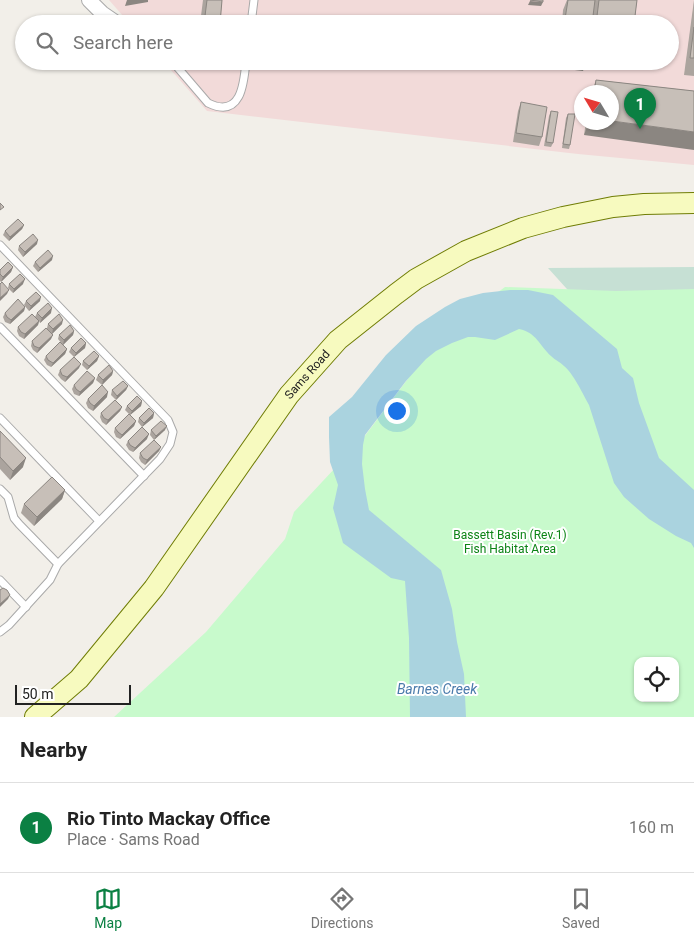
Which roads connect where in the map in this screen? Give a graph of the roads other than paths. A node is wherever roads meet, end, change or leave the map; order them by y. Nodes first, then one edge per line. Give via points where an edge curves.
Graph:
1 (89, 0) edge
2 (254, 0) edge
3 (104, 15) edge
4 (252, 15) edge
5 (180, 70) edge
6 (245, 70) edge
7 (694, 203) edge
8 (0, 245) edge
9 (0, 327) edge
10 (0, 418) edge
11 (144, 476) junction
12 (0, 489) edge
13 (99, 521) junction
14 (58, 564) junction
15 (0, 580) edge
16 (26, 607) junction
17 (0, 632) edge
18 (36, 717) edge

1 - 3 street
2 - 4 lane
5 - 6 lane via 208,103 224,107 240,96
7 - 18 main road, Sams Road via 613,207 523,228 466,251 396,294 338,340 289,395 154,588 79,679
8 - 11 lane via 168,420 173,432 170,444
9 - 11 lane
10 - 13 lane
11 - 13 lane
12 - 14 lane via 8,497 14,518
13 - 14 lane
14 - 16 lane via 50,580
15 - 16 lane
16 - 17 lane

